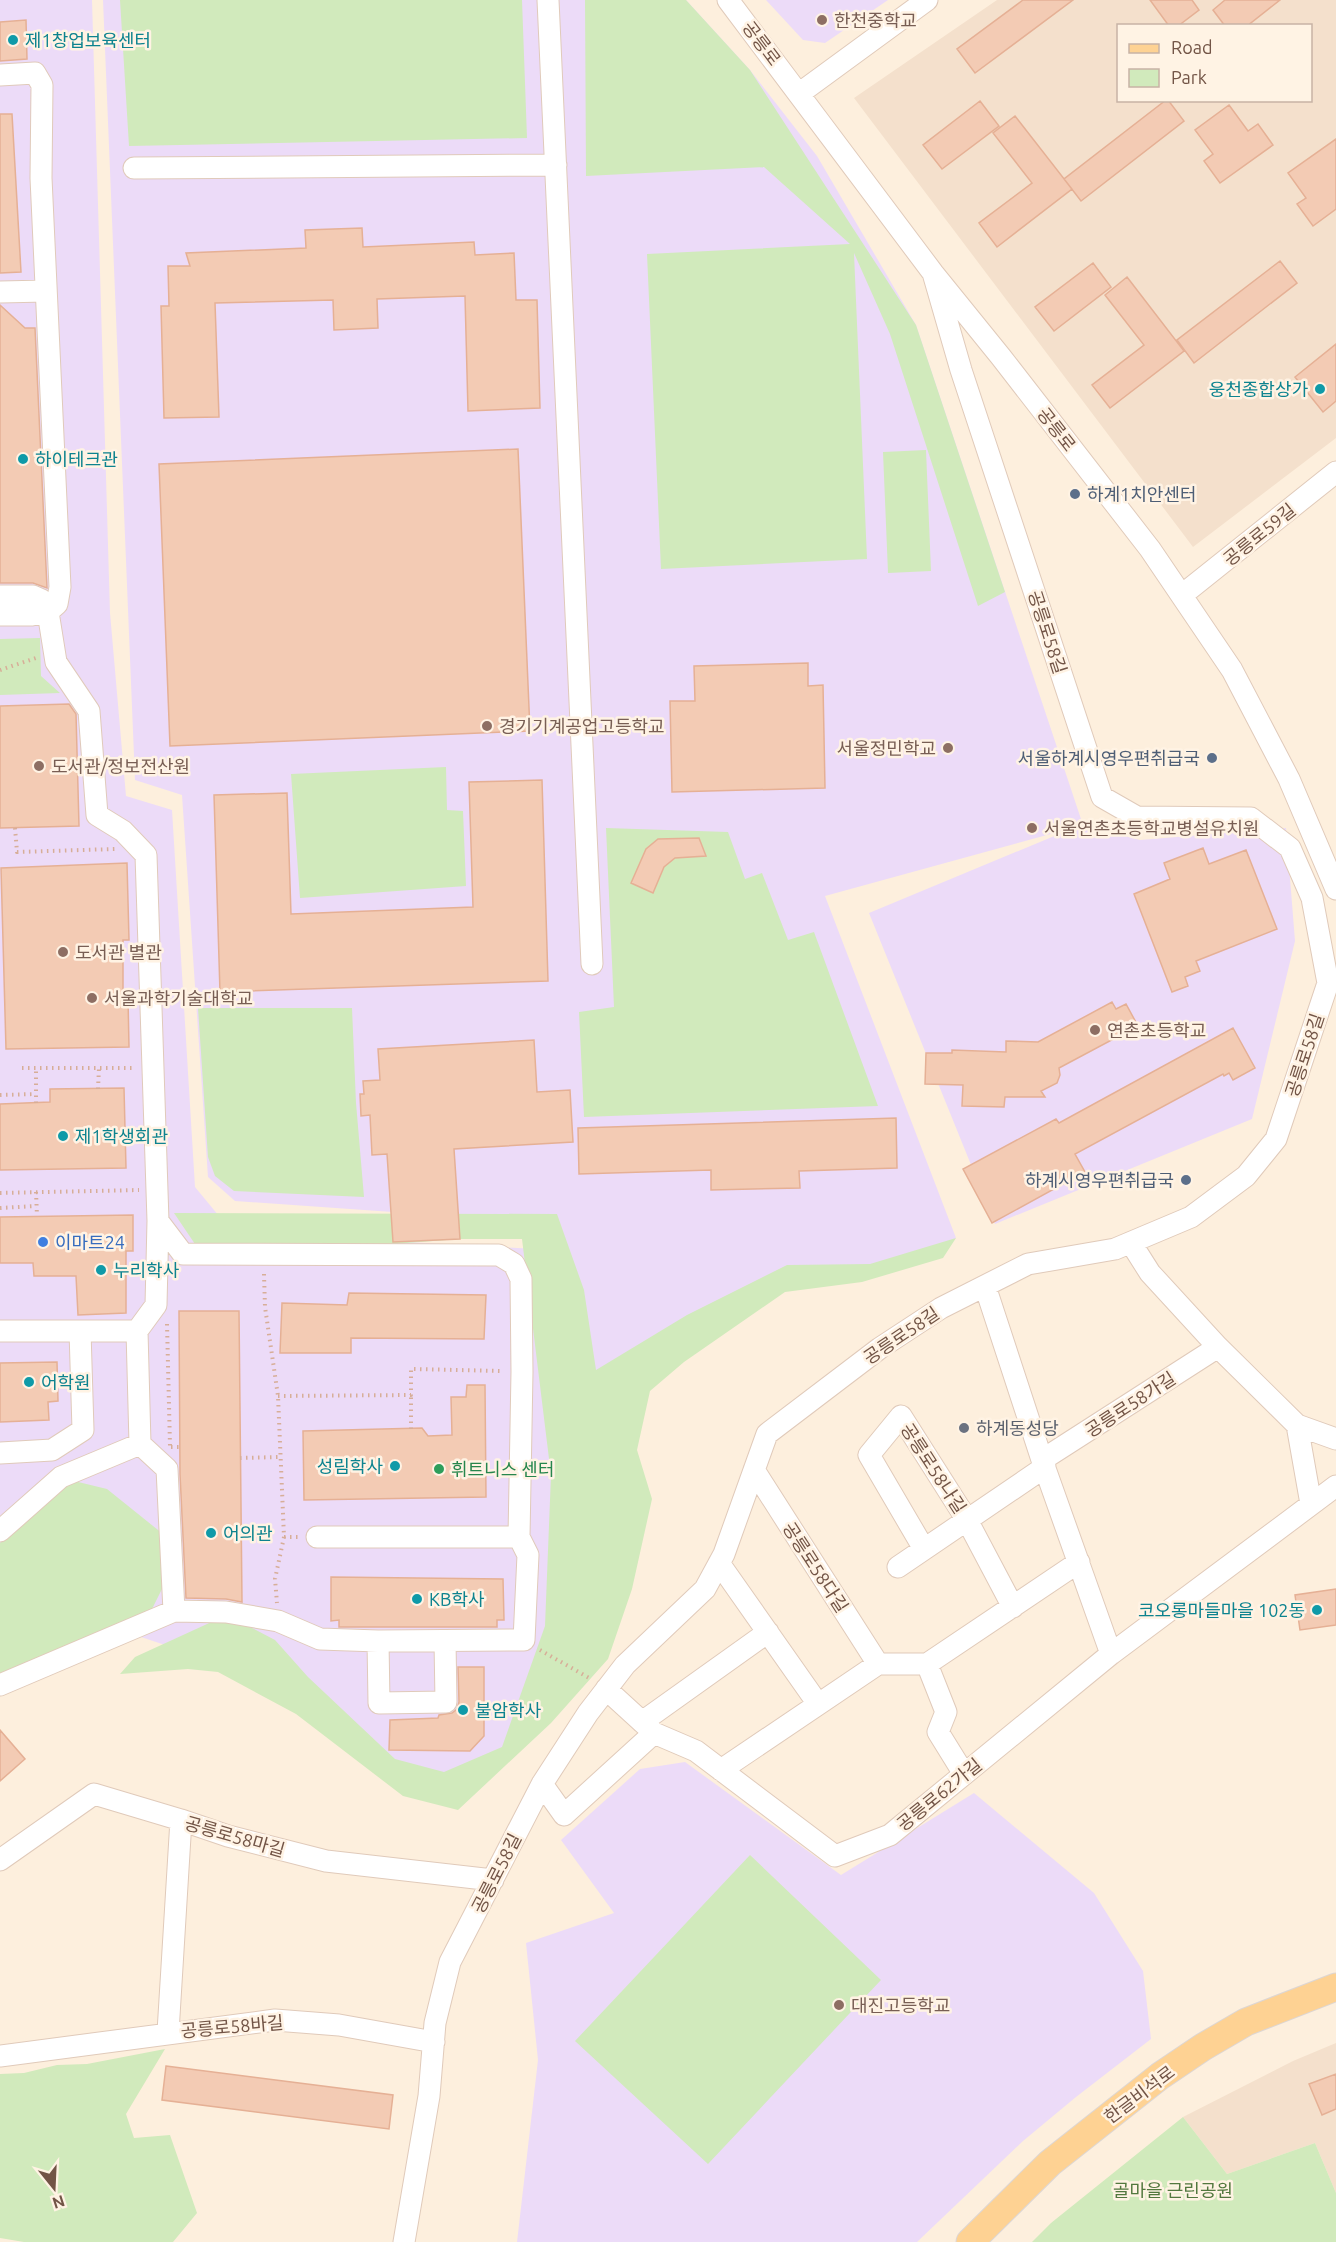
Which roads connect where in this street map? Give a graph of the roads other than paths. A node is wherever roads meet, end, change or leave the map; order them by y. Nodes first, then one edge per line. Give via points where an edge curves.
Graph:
1 (548, 0) edge
2 (729, 0) edge
3 (927, 0) edge
4 (0, 75) edge
5 (800, 93) junction
6 (556, 165) junction
7 (134, 168) dead end
8 (933, 273) junction
9 (46, 291) junction
10 (0, 292) edge
11 (1336, 472) edge
12 (0, 596) edge
13 (1182, 596) junction
14 (48, 612) junction
15 (0, 615) edge
16 (1336, 889) edge
17 (592, 964) dead end
18 (158, 1221) junction
19 (1131, 1243) junction
20 (985, 1286) junction
21 (0, 1330) edge
22 (80, 1331) junction
23 (137, 1331) junction
24 (1218, 1347) junction
25 (1297, 1425) junction
26 (1336, 1439) edge
27 (140, 1444) junction
28 (0, 1453) edge
29 (1044, 1464) junction
30 (754, 1470) junction
31 (1336, 1486) edge
32 (1311, 1504) junction
33 (967, 1520) junction
34 (0, 1531) edge
35 (317, 1537) dead end
36 (519, 1537) junction
37 (924, 1549) junction
38 (1078, 1562) junction
39 (719, 1563) junction
40 (898, 1567) dead end
41 (1013, 1607) junction
42 (174, 1611) junction
43 (768, 1632) junction
44 (378, 1641) junction
45 (445, 1641) junction
46 (1111, 1654) junction
47 (878, 1664) junction
48 (927, 1664) junction
49 (0, 1685) edge
50 (606, 1689) junction
51 (818, 1704) junction
52 (648, 1728) junction
53 (721, 1770) junction
54 (964, 1774) junction
55 (542, 1784) junction
56 (181, 1820) junction
57 (0, 1860) edge
58 (493, 1880) junction
59 (1336, 1987) edge
60 (168, 2032) junction
61 (434, 2042) junction
62 (0, 2056) edge
63 (404, 2242) edge
64 (970, 2242) edge

1 - 6 street
2 - 5 street, 공릉로
3 - 5 street
4 - 9 street via 35,73 42,85
5 - 8 street, 공릉로
6 - 7 street
6 - 17 street
8 - 13 street, 공릉로 via 1143,539
8 - 19 street, 공릉로58길 via 961,370 1102,796 1137,817 1251,818 1290,848 1312,898 1328,983 1276,1139 1246,1176 1191,1217
9 - 10 street
9 - 14 street via 60,587 57,604
11 - 13 street, 공릉로59길
12 - 14 street via 33,596 42,600
13 - 16 street, 공릉로 via 1232,670 1289,779
14 - 15 street
14 - 18 street via 56,662 89,711 97,815 123,831 146,855
18 - 23 street via 156,1305
18 - 36 street via 183,1254 499,1255 514,1264 521,1279
19 - 20 street, 공릉로58길 via 1028,1264
19 - 24 street via 1150,1273
20 - 29 street
20 - 30 street, 공릉로58길 via 941,1308 880,1348 767,1434
21 - 22 street
22 - 23 street
22 - 28 street via 83,1430 52,1450
23 - 27 street
24 - 25 street
24 - 29 street, 공릉로58가길
25 - 26 street
25 - 32 street
27 - 34 street via 61,1477
27 - 42 street via 167,1468
29 - 33 street, 공릉로58나길
29 - 38 street
30 - 39 street, 공릉로58길
30 - 47 street, 공릉로58다길
31 - 32 street, 공릉로62가길
32 - 46 street, 공릉로62가길
33 - 37 street, 공릉로58나길
33 - 37 street, 공릉로58나길 via 901,1416 869,1455
33 - 41 street, 공릉로58나길
35 - 36 street
36 - 45 street via 528,1555 524,1640
37 - 40 street, 공릉로58나길
38 - 41 street
38 - 46 street
39 - 43 street
39 - 50 street, 공릉로58길 via 705,1589 625,1665
41 - 48 street
42 - 44 street via 226,1612 278,1621 320,1638
42 - 49 street
43 - 51 street
43 - 52 street
44 - 45 street
44 - 45 street via 379,1703 446,1702
46 - 54 street, 공릉로62가길
47 - 48 street
47 - 51 street
48 - 54 street via 946,1712 938,1732
50 - 52 street, 공릉로62가길
50 - 55 street, 공릉로58길
51 - 53 street
52 - 53 street, 공릉로62가길 via 696,1751
52 - 55 street via 564,1815
53 - 54 street, 공릉로62가길 via 835,1856 890,1835
55 - 58 street, 공릉로58길
56 - 57 street, 공릉로58마길 via 94,1794
56 - 58 street, 공릉로58마길 via 326,1861
56 - 60 street, 공릉로58바길
58 - 61 street, 공릉로58길 via 450,1962
59 - 64 main road, 한글비석로 via 1246,2022 1160,2076 1050,2163
60 - 61 street, 공릉로58바길 via 275,2020 339,2025
60 - 62 street
61 - 63 street, 공릉로58길 via 429,2096

